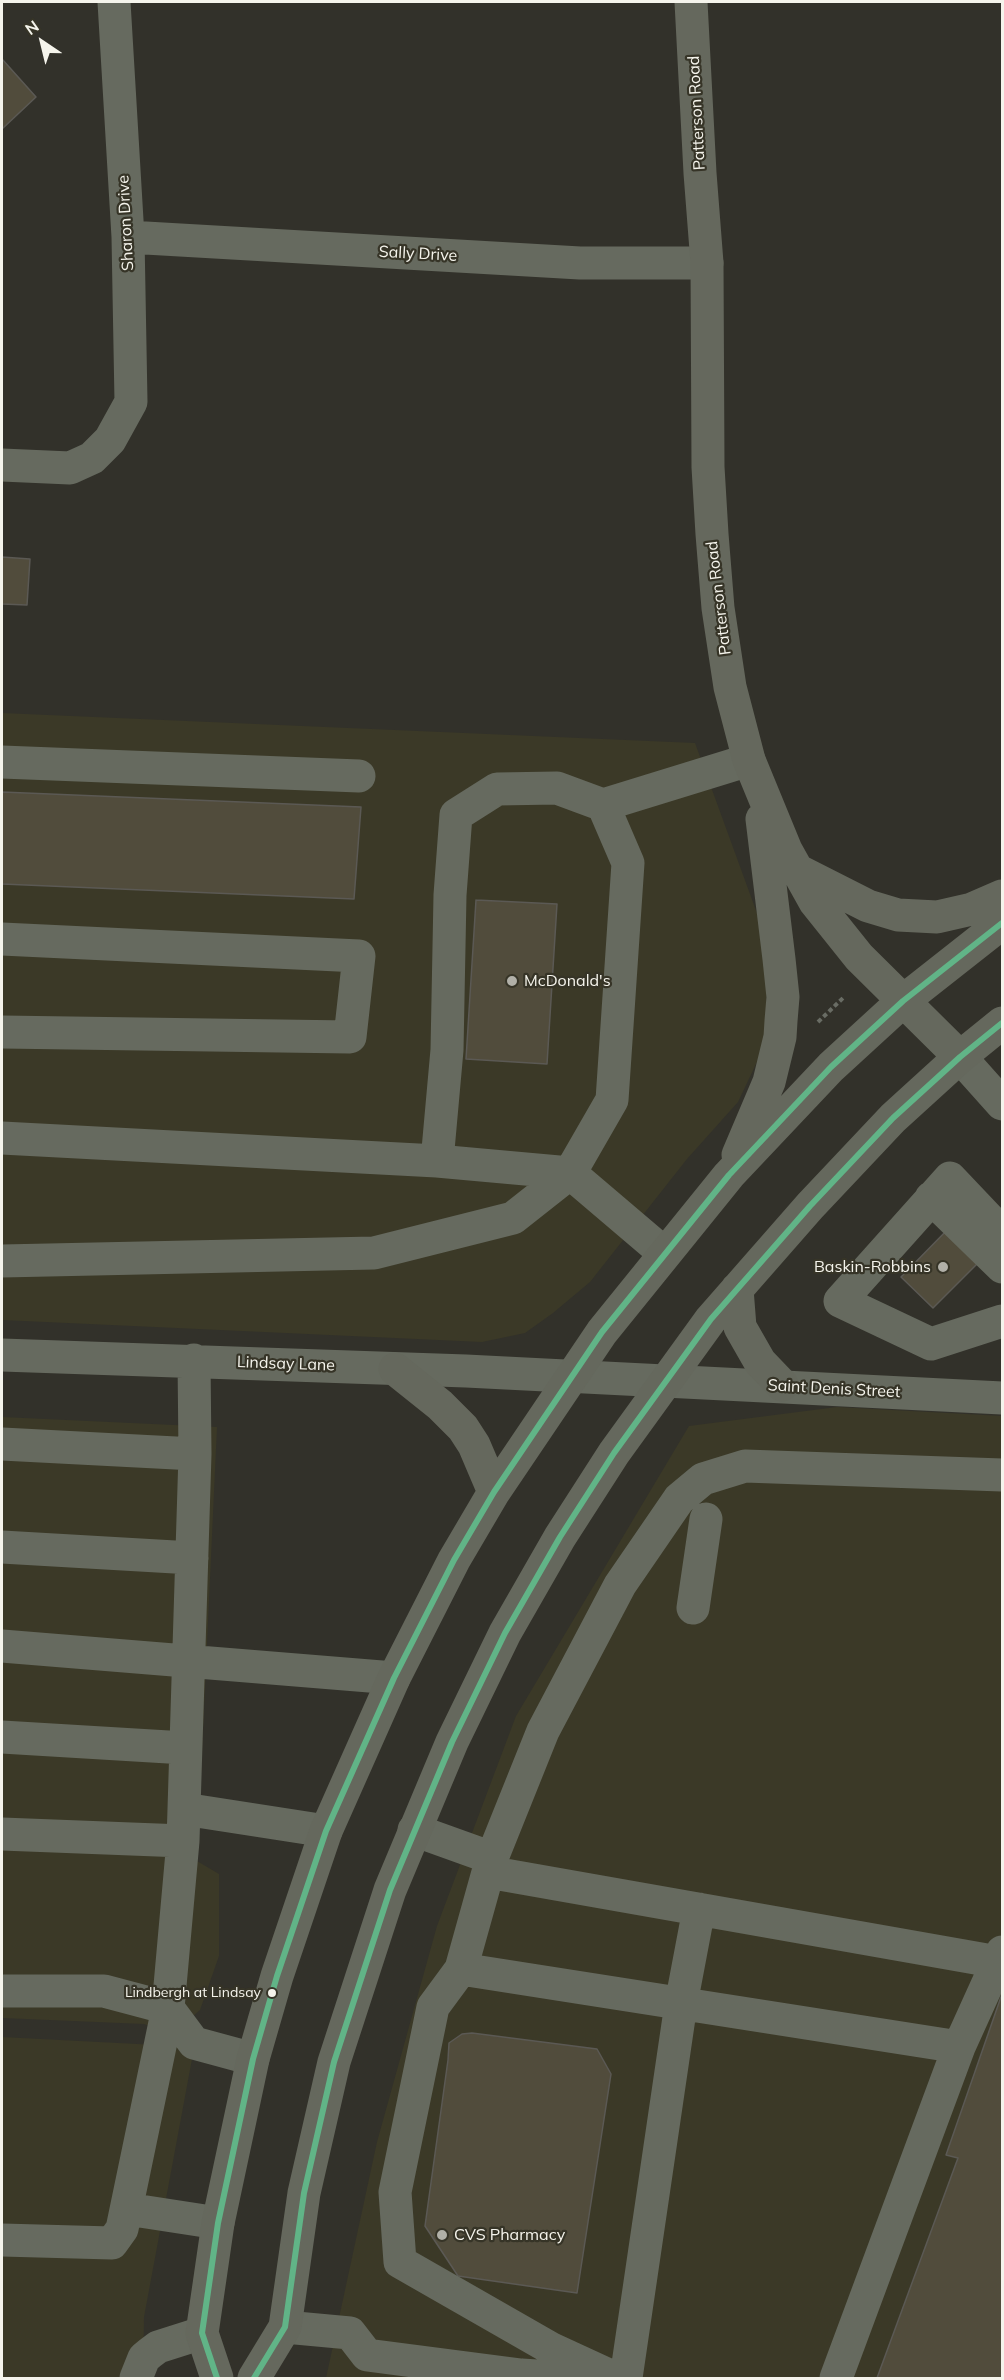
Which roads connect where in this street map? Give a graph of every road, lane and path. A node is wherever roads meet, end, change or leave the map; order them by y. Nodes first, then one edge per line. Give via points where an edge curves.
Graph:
1 (114, 2) edge
2 (691, 2) edge
3 (128, 237) junction
4 (707, 263) junction
5 (2, 465) edge
6 (2, 762) edge
7 (753, 771) junction
8 (359, 776) dead end
9 (603, 805) junction
10 (797, 870) junction
11 (1002, 896) edge
12 (1002, 923) edge
13 (2, 939) edge
14 (843, 998) dead end
15 (903, 1001) junction
16 (808, 1022) dead end
17 (1002, 1023) edge
18 (2, 1032) edge
19 (960, 1057) junction
20 (1002, 1104) edge
21 (2, 1138) edge
22 (437, 1161) junction
23 (570, 1173) junction
24 (729, 1175) junction
25 (931, 1198) junction
26 (1002, 1233) edge
27 (664, 1253) junction
28 (2, 1261) edge
29 (1002, 1267) edge
30 (737, 1288) junction
31 (1002, 1321) edge
32 (931, 1344) junction
33 (2, 1355) edge
34 (194, 1360) junction
35 (396, 1369) junction
36 (570, 1377) junction
37 (664, 1381) junction
38 (782, 1385) junction
39 (932, 1394) junction
40 (1002, 1398) edge
41 (2, 1443) edge
42 (195, 1454) junction
43 (1002, 1475) edge
44 (494, 1492) junction
45 (706, 1519) dead end
46 (2, 1547) edge
47 (192, 1558) junction
48 (693, 1608) dead end
49 (2, 1646) edge
50 (188, 1662) junction
51 (394, 1678) junction
52 (2, 1737) edge
53 (186, 1748) junction
54 (183, 1825) junction
55 (414, 1830) junction
56 (326, 1831) junction
57 (2, 1833) edge
58 (490, 1865) junction
59 (699, 1909) junction
60 (1000, 1957) edge
61 (461, 1969) junction
62 (2, 1991) edge
63 (681, 2004) junction
64 (168, 2008) junction
65 (959, 2047) junction
66 (253, 2059) junction
67 (127, 2209) junction
68 (218, 2223) junction
69 (2, 2240) edge
70 (285, 2327) junction
71 (202, 2333) junction
72 (366, 2367) edge
73 (136, 2379) edge
74 (217, 2379) edge
75 (254, 2379) edge
76 (569, 2379) edge
77 (615, 2379) edge
78 (626, 2379) edge
79 (836, 2379) edge

1 - 3 street, Sharon Drive
2 - 4 main road, Patterson Road
3 - 4 street, Sally Drive via 580,263
3 - 5 street, Sharon Drive via 131,402 110,440 92,458 70,468
4 - 7 main road, Patterson Road via 708,467 718,608 730,687
6 - 8 street
7 - 9 street
7 - 10 main road, Patterson Road
7 - 24 main road via 779,959 782,1021 769,1082
9 - 22 street via 557,788 497,789 456,815 447,1050
9 - 23 street via 628,863 612,1100
10 - 11 main road via 868,906 898,915 938,917
10 - 15 main road, Patterson Road via 815,902 852,948
12 - 15 main road
13 - 18 street via 359,956 350,1037
14 - 16 path via 817,1022
15 - 19 main road, Patterson Road
15 - 24 main road via 831,1067
17 - 19 main road
19 - 20 street, Patterson Road
19 - 30 main road via 886,1126
21 - 22 street
22 - 23 street
23 - 27 street
23 - 28 street via 513,1218 374,1253
24 - 27 main road
25 - 26 street via 950,1179
25 - 29 street
25 - 32 street via 840,1301
27 - 36 main road
30 - 37 main road
30 - 38 main road via 740,1327 760,1362
31 - 32 street
32 - 39 street
33 - 34 street, Lindsay Lane
34 - 35 street, Lindsay Lane
34 - 42 street
35 - 36 street, Lindsay Lane
35 - 44 main road via 463,1428
36 - 37 street, Saint Denis Street
36 - 44 main road
37 - 38 street, Saint Denis Street
37 - 55 main road via 560,1537 505,1633
38 - 39 street, Saint Denis Street
39 - 40 street, Saint Denis Street
41 - 42 street
42 - 47 street
43 - 58 street via 745,1466 703,1479 679,1499 620,1585 543,1731
44 - 51 main road via 454,1560
45 - 48 street
46 - 47 street
47 - 50 street
49 - 50 street
50 - 51 street
50 - 53 street
51 - 56 main road
52 - 53 street
53 - 54 street
54 - 56 street
54 - 57 street
54 - 64 street
55 - 58 street
55 - 70 main road via 390,1890 334,2062 304,2193
56 - 66 main road
58 - 59 street
58 - 61 street
59 - 60 street
59 - 63 street
60 - 65 street
61 - 63 street
61 - 77 street via 433,2007 396,2192 400,2262 552,2349
62 - 64 street via 104,1991
63 - 65 street
63 - 78 street
64 - 66 street via 194,2043
64 - 67 street
65 - 79 street
66 - 68 main road
67 - 68 street
67 - 69 street via 122,2229 112,2243
68 - 71 main road
70 - 72 street via 350,2333
70 - 75 main road
71 - 73 street via 150,2353
71 - 74 main road
72 - 76 street

